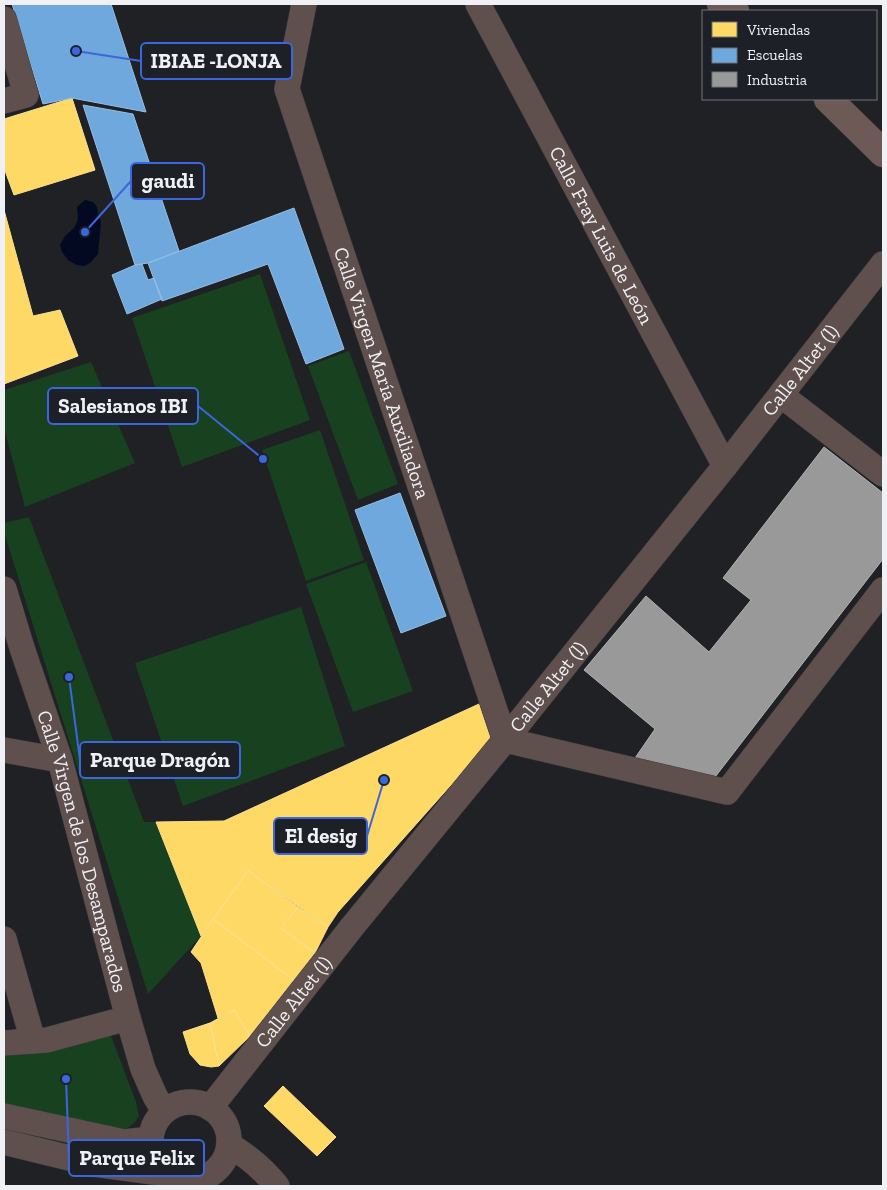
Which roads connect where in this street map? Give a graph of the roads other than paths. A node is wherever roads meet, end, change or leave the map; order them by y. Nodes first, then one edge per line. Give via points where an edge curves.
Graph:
1 (304, 4) edge
2 (478, 4) edge
3 (722, 4) edge
4 (733, 10) edge
5 (4, 19) edge
6 (15, 98) edge
7 (829, 100) edge
8 (883, 153) edge
9 (883, 264) edge
10 (781, 395) junction
11 (725, 466) junction
12 (883, 474) edge
13 (4, 589) edge
14 (883, 590) edge
15 (13, 646) edge
16 (505, 740) junction
17 (4, 750) edge
18 (60, 760) junction
19 (4, 939) edge
20 (128, 1018) junction
21 (33, 1041) junction
22 (4, 1043) edge
23 (210, 1108) junction
24 (164, 1111) junction
25 (4, 1116) edge
26 (151, 1139) junction
27 (4, 1142) edge
28 (228, 1145) junction
29 (168, 1174) junction
30 (209, 1182) edge
31 (277, 1186) edge

1 - 16 street, Calle Virgen María Auxiliadora via 287,88
2 - 11 street, Calle Fray Luis de León
3 - 4 main road
5 - 6 street
7 - 8 main road
9 - 10 street, Calle Altet (l)
10 - 11 street, Calle Altet (l)
10 - 12 street
11 - 16 street, Calle Altet (l)
13 - 15 street, Calle Virgen de los Desamparados
14 - 16 street via 727,792
15 - 18 street, Calle Virgen de los Desamparados
16 - 23 street, Calle Altet (l)
17 - 18 street
18 - 20 street, Calle Virgen de los Desamparados
19 - 21 street
20 - 21 street
20 - 24 street, Calle Virgen de los Desamparados via 143,1069
21 - 22 street
23 - 24 street via 192,1102
23 - 28 street via 225,1124
24 - 26 street via 157,1119
25 - 26 street via 124,1142
26 - 29 street via 152,1153
27 - 29 street via 94,1164
28 - 30 street via 222,1164 205,1178
28 - 31 street via 249,1157
29 - 30 street via 182,1180

